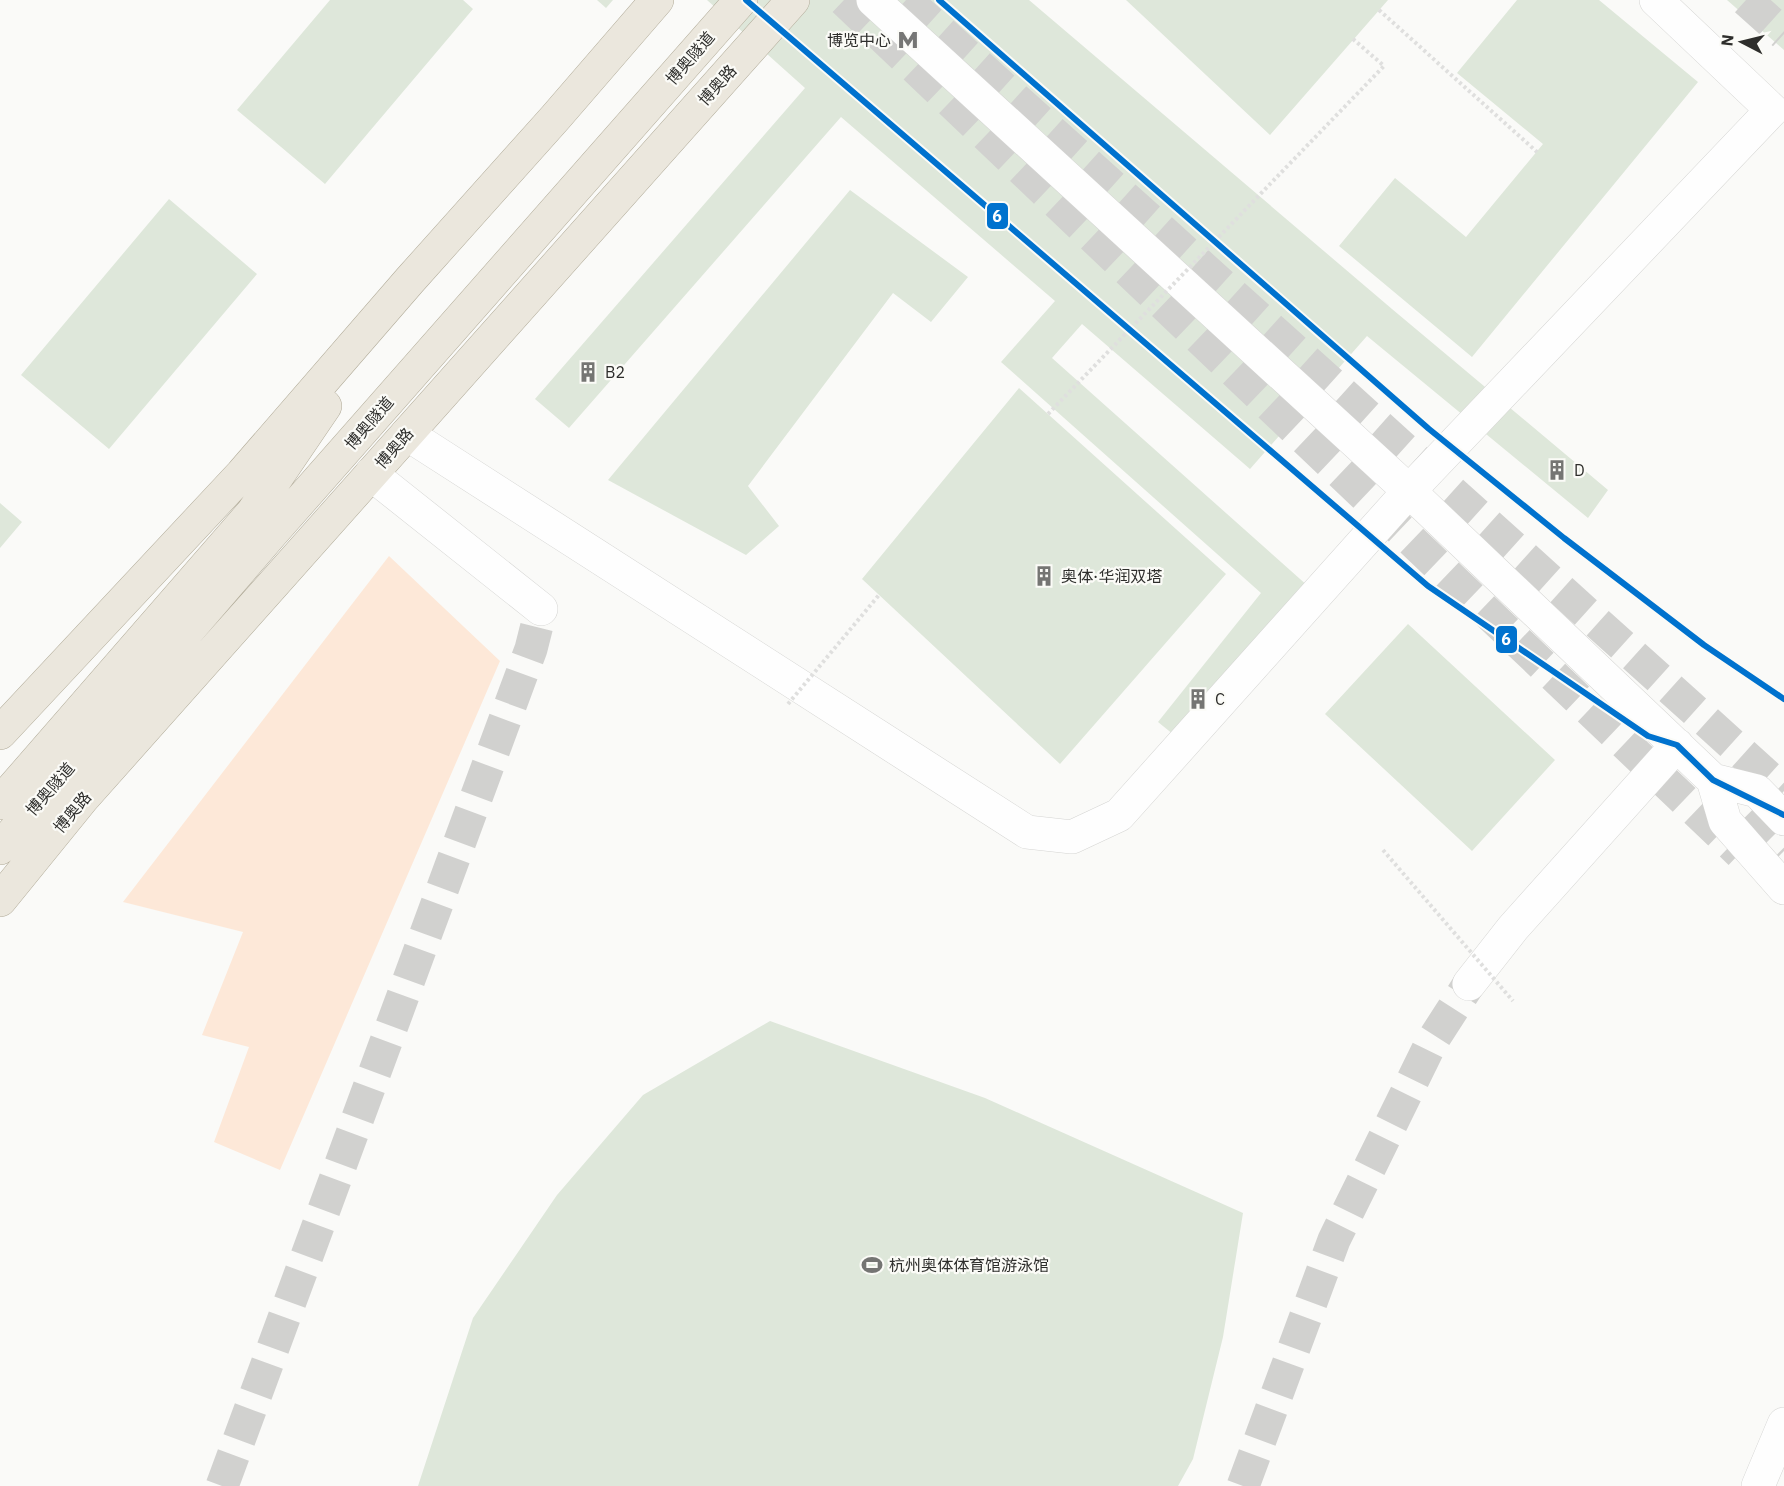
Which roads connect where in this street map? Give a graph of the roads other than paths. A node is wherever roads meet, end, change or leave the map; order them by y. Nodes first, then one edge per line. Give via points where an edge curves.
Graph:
1 (657, 0) edge
2 (741, 0) edge
3 (873, 0) edge
4 (1656, 0) edge
5 (778, 5) edge
6 (410, 280) junction
7 (407, 434) junction
8 (371, 474) junction
9 (1409, 491) junction
10 (541, 609) dead end
11 (0, 733) edge
12 (1677, 745) junction
13 (1713, 780) junction
14 (0, 803) edge
15 (1784, 819) edge
16 (0, 848) edge
17 (1784, 888) edge
18 (0, 900) edge
19 (1469, 984) tunnel mouth
20 (1784, 1424) edge
21 (1758, 1486) edge

1 - 6 main road
2 - 16 main road, 博奥隧道
3 - 9 street
4 - 9 street via 1772,110
5 - 7 main road, 博奥路
6 - 11 main road via 242,474
6 - 14 main road, 博奥隧道 via 253,512
7 - 8 main road, 博奥路
7 - 9 street via 1027,832 1072,837 1119,815
8 - 10 street
8 - 18 main road, 博奥路 via 82,798
9 - 12 street
12 - 13 street
12 - 19 street via 1513,928
13 - 15 street via 1757,791
13 - 17 street via 1725,821
20 - 21 street

